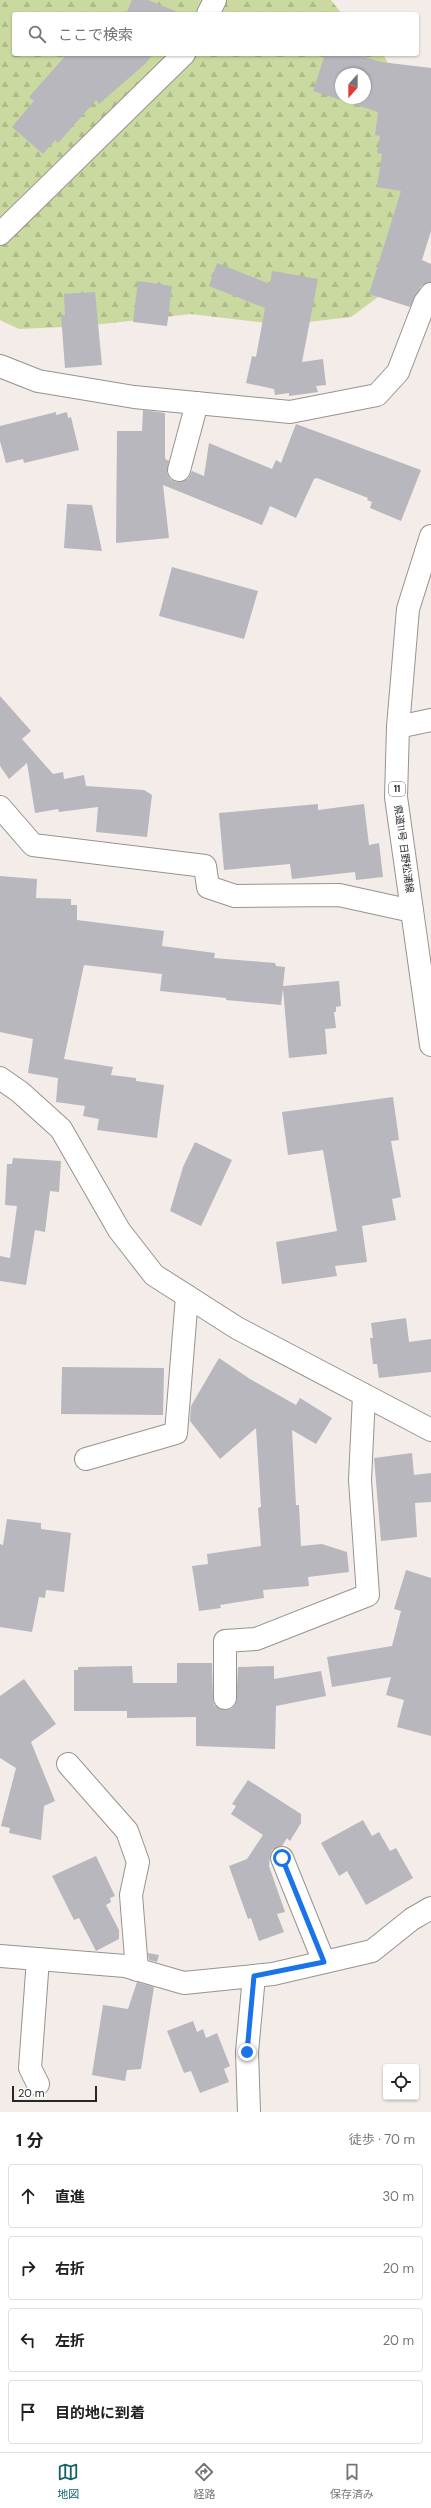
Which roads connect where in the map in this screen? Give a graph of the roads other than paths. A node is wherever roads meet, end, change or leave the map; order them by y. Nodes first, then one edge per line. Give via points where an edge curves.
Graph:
1 (215, 0) edge
2 (209, 12) edge
3 (182, 56) edge
4 (0, 234) edge
5 (431, 294) edge
6 (0, 366) edge
7 (197, 403) junction
8 (179, 470) dead end
9 (431, 536) edge
10 (431, 720) edge
11 (398, 727) junction
12 (0, 807) edge
13 (412, 911) junction
14 (431, 1044) edge
15 (0, 1078) edge
16 (187, 1296) junction
17 (364, 1395) junction
18 (431, 1430) edge
19 (86, 1459) dead end
20 (225, 1698) dead end
21 (68, 1764) dead end
22 (282, 1858) dead end
23 (431, 1908) edge
24 (0, 1956) edge
25 (38, 1959) junction
26 (324, 1962) junction
27 (137, 1970) junction
28 (254, 1976) junction
29 (38, 2084) dead end
30 (249, 2112) edge

1 - 2 street
3 - 4 street
5 - 7 street via 398,372 377,395 290,412
6 - 7 street via 38,381 134,397
7 - 8 street
9 - 11 street, 県道11号 日野松浦線 / 11 via 408,609
10 - 11 street
11 - 13 street, 県道11号 日野松浦線 / 11 via 396,797
12 - 13 street via 33,845 205,866 208,887 235,896 339,896
13 - 14 street, 県道11号 日野松浦線 / 11
15 - 16 street via 20,1092 61,1129 119,1230 154,1275
16 - 17 street via 237,1328
16 - 19 street via 176,1433
17 - 18 street
17 - 20 street via 360,1480 368,1596 256,1639 225,1641
21 - 27 street via 127,1831 138,1862 132,1895
22 - 26 street
23 - 26 street via 412,1919 372,1951
24 - 25 street
25 - 27 street via 125,1966
25 - 29 street via 30,2068
26 - 28 street
27 - 28 street via 184,1983
28 - 30 street via 247,2052

